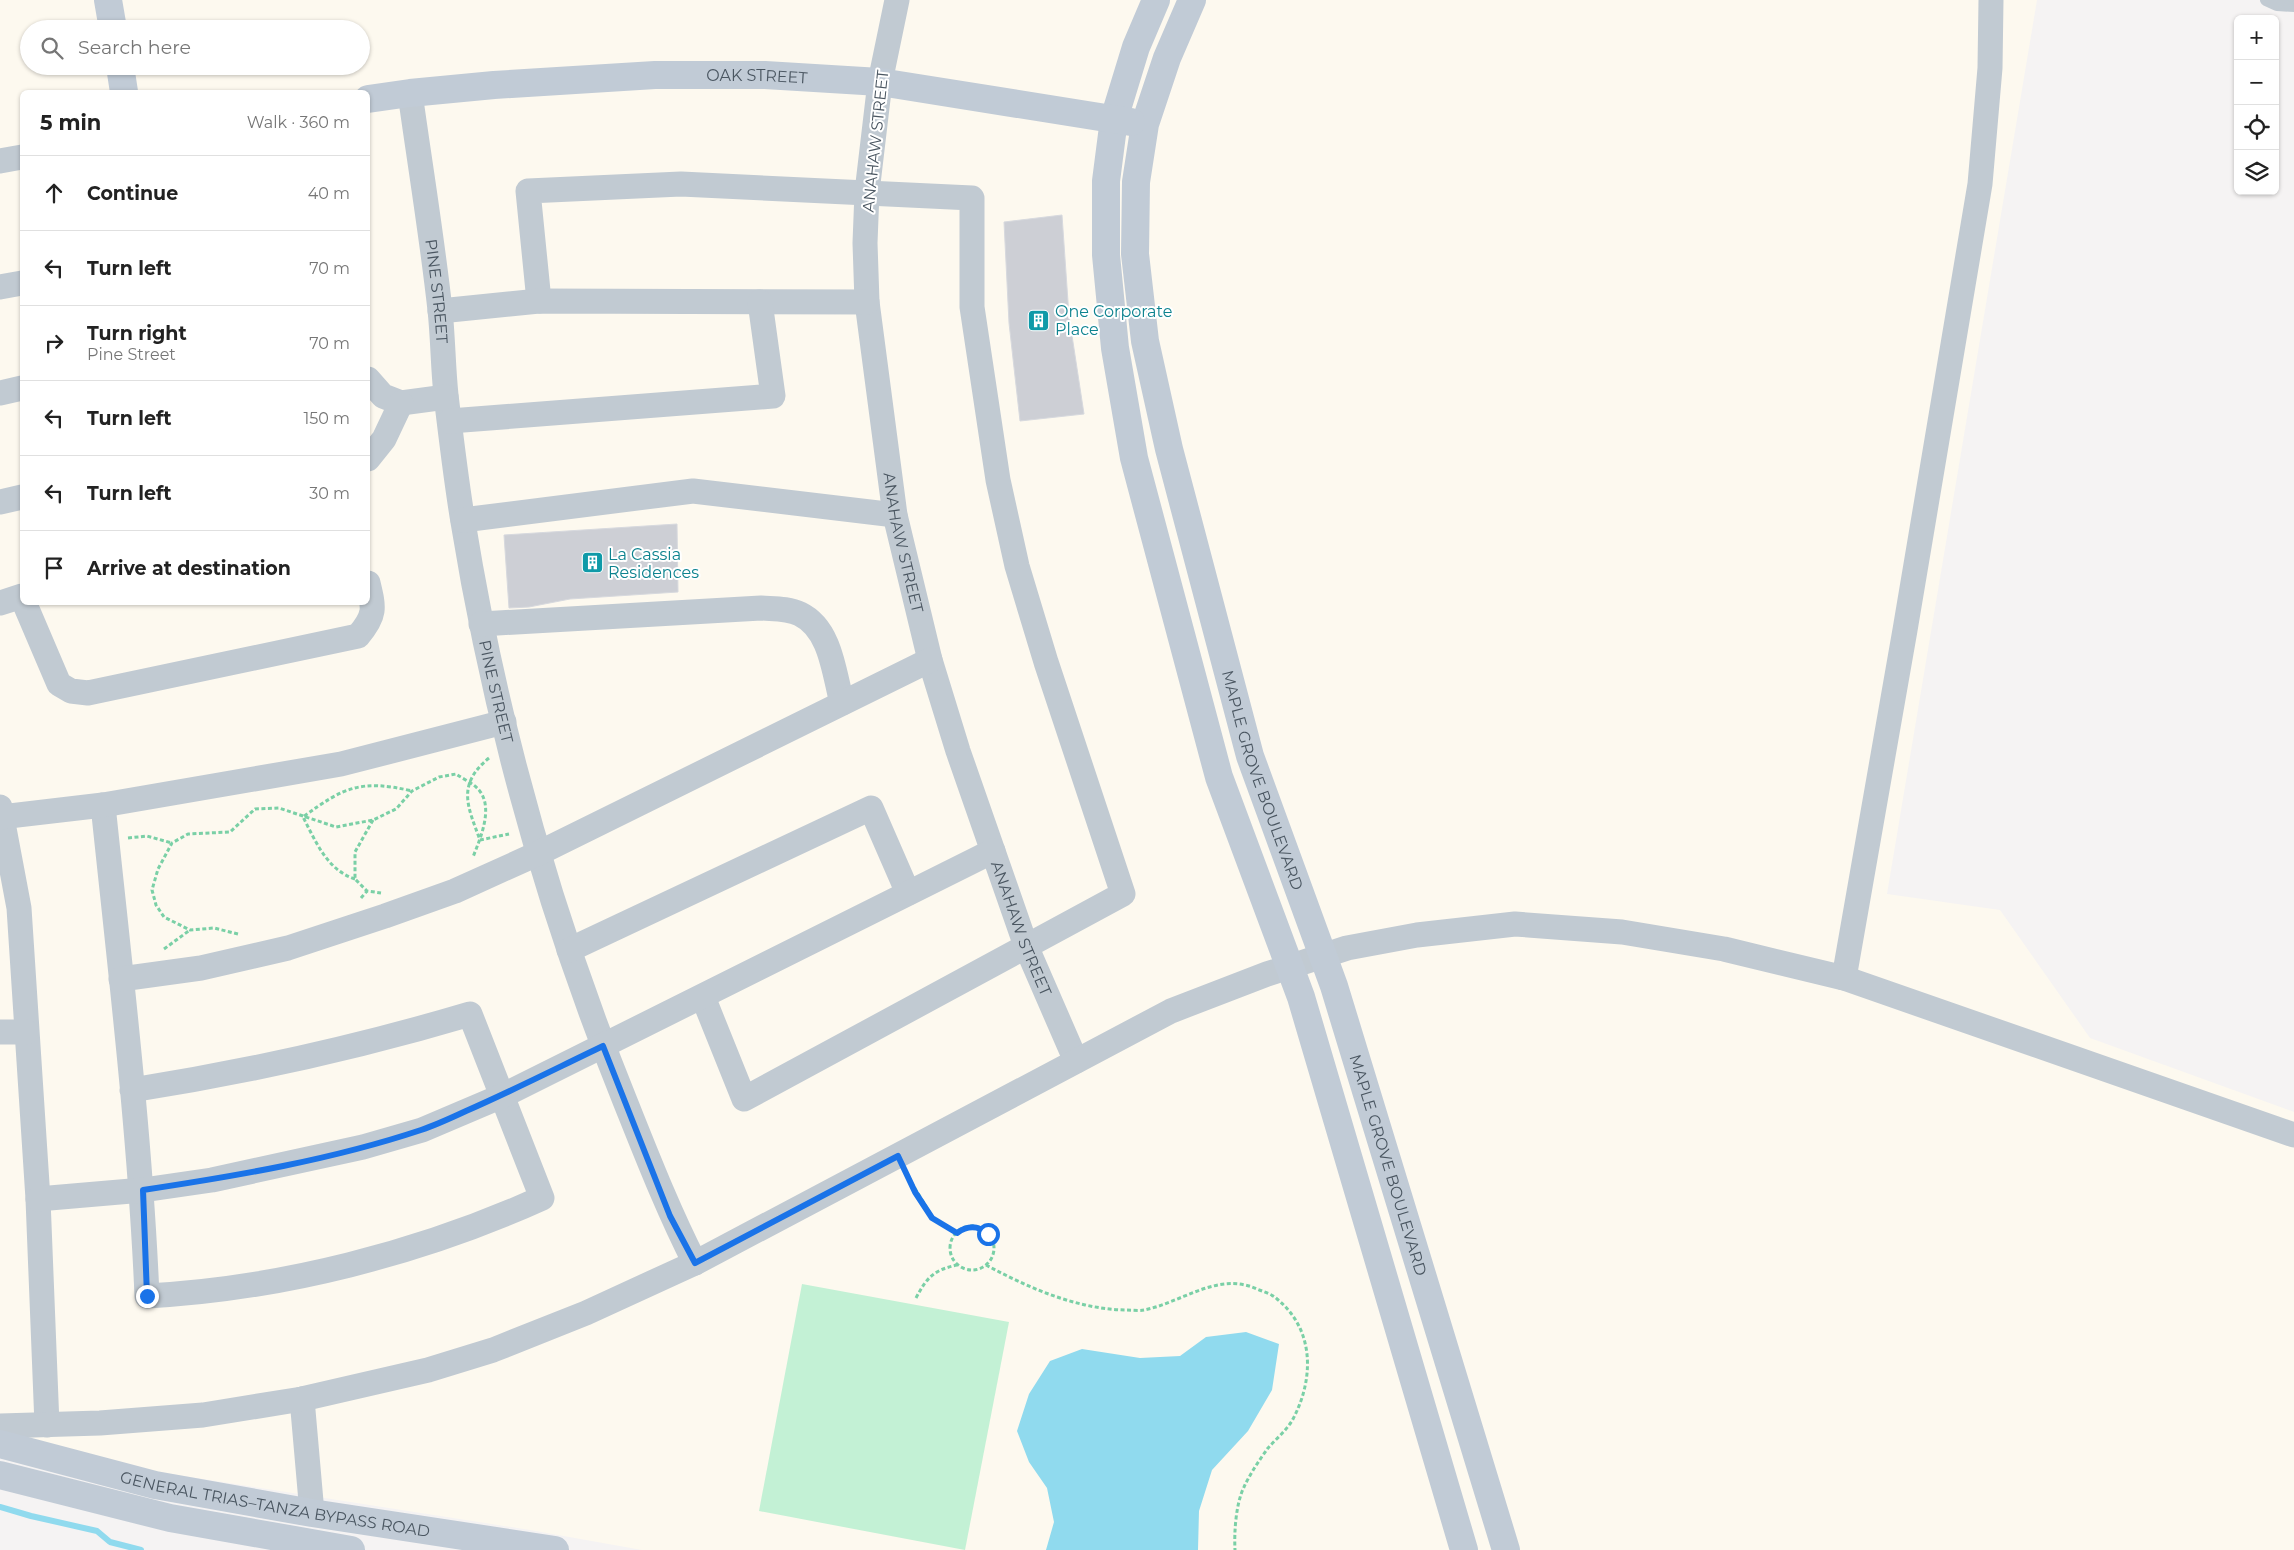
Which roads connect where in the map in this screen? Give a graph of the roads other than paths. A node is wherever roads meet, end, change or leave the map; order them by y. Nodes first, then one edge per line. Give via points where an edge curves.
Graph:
1 (108, 0) edge
2 (897, 0) edge
3 (1156, 0) edge
4 (1192, 0) edge
5 (1991, 0) edge
6 (2266, 0) edge
7 (2294, 6) edge
8 (111, 20) edge
9 (121, 75) edge
10 (880, 82) junction
11 (124, 90) edge
12 (410, 93) junction
13 (370, 99) edge
14 (1114, 119) junction
15 (1145, 124) junction
16 (20, 157) edge
17 (0, 161) edge
18 (867, 192) junction
19 (20, 283) edge
20 (0, 287) edge
21 (539, 301) junction
22 (760, 302) junction
23 (867, 302) junction
24 (440, 311) junction
25 (370, 382) edge
26 (20, 388) edge
27 (0, 393) edge
28 (401, 403) junction
29 (448, 409) junction
30 (370, 456) edge
31 (20, 497) edge
32 (0, 502) edge
33 (895, 515) junction
34 (463, 520) junction
35 (370, 591) edge
36 (21, 605) edge
37 (482, 624) junction
38 (930, 660) junction
39 (842, 703) junction
40 (506, 732) junction
41 (104, 805) junction
42 (1, 813) edge
43 (536, 841) junction
44 (993, 852) junction
45 (908, 893) junction
46 (1026, 946) junction
47 (569, 950) junction
48 (1324, 955) junction
49 (1290, 966) junction
50 (1844, 978) junction
51 (121, 979) junction
52 (703, 997) junction
53 (0, 1032) edge
54 (26, 1032) junction
55 (603, 1046) junction
56 (1076, 1061) junction
57 (132, 1090) junction
58 (502, 1096) junction
59 (2294, 1135) edge
60 (143, 1190) junction
61 (38, 1199) junction
62 (695, 1263) junction
63 (302, 1399) junction
64 (47, 1425) junction
65 (0, 1426) edge
66 (0, 1444) edge
67 (0, 1475) edge
68 (312, 1513) junction
69 (351, 1550) edge
70 (555, 1550) edge
71 (1464, 1550) edge
72 (1506, 1550) edge

1 - 8 street
2 - 10 street, ANAHAW STREET
3 - 14 street via 1136,47
4 - 15 street, MAPLE GROVE BOULEVARD via 1167,58
5 - 50 street via 1990,68 1980,184
6 - 7 lane via 2277,5
9 - 11 street
10 - 12 street, OAK STREET via 766,75 655,75
10 - 14 street, OAK STREET
10 - 18 street, ANAHAW STREET
12 - 13 street, OAK STREET
12 - 24 street, PINE STREET
14 - 15 street, OAK STREET
14 - 49 street via 1106,181 1106,255 1115,348 1134,458 1219,777
15 - 48 street, MAPLE GROVE BOULEVARD via 1136,182 1135,254 1145,342 1169,449 1250,756
16 - 17 street
18 - 21 street via 681,184 528,191
18 - 23 street, ANAHAW STREET
18 - 46 street via 972,198 972,307 998,480 1017,566 1123,894
19 - 20 street
21 - 22 street
21 - 24 street
22 - 23 street
22 - 29 street via 773,396
23 - 33 street, ANAHAW STREET
24 - 29 street, PINE STREET
25 - 28 street via 383,396
26 - 27 street
28 - 29 street
28 - 30 street via 384,439
29 - 34 street, PINE STREET
31 - 32 street
33 - 34 street via 693,491
33 - 38 street, ANAHAW STREET
34 - 37 street, PINE STREET
35 - 36 street via 374,606 370,622 358,636 88,693 71,692 59,684
37 - 39 street via 781,609 799,614 815,625 825,639
37 - 40 street, PINE STREET
38 - 39 street
38 - 44 street, ANAHAW STREET
39 - 43 street
40 - 41 street
40 - 43 street, PINE STREET
41 - 42 street
41 - 51 street
42 - 54 street via 18,908
43 - 47 street, PINE STREET
43 - 51 street via 454,891 385,916 288,948 201,968
44 - 45 street
44 - 46 street, ANAHAW STREET
45 - 47 street via 871,808
45 - 52 street
46 - 52 street via 744,1099
46 - 56 street, ANAHAW STREET
47 - 55 street, PINE STREET
48 - 49 street
48 - 50 street via 1382,940 1515,924 1631,934 1724,950
48 - 72 street, MAPLE GROVE BOULEVARD
49 - 56 street via 1171,1011
49 - 71 street via 1302,997
50 - 59 street
51 - 57 street
52 - 55 street
53 - 54 street
54 - 61 street
55 - 58 street
55 - 62 street, PINE STREET via 670,1216
56 - 62 street
57 - 58 street via 298,1060 390,1038 470,1014
57 - 60 street
58 - 60 street via 422,1130 363,1147 212,1180
58 - 60 street via 542,1198 498,1218 391,1253 241,1286 147,1296
60 - 61 street
61 - 64 street
62 - 63 street via 586,1313 493,1350 428,1370
63 - 64 street via 203,1415
63 - 68 street
64 - 65 street
66 - 68 street, GENERAL TRIAS–TANZA BYPASS ROAD via 154,1485
67 - 69 street, GENERAL TRIAS–TANZA BYPASS ROAD via 170,1518
68 - 70 street, GENERAL TRIAS–TANZA BYPASS ROAD

